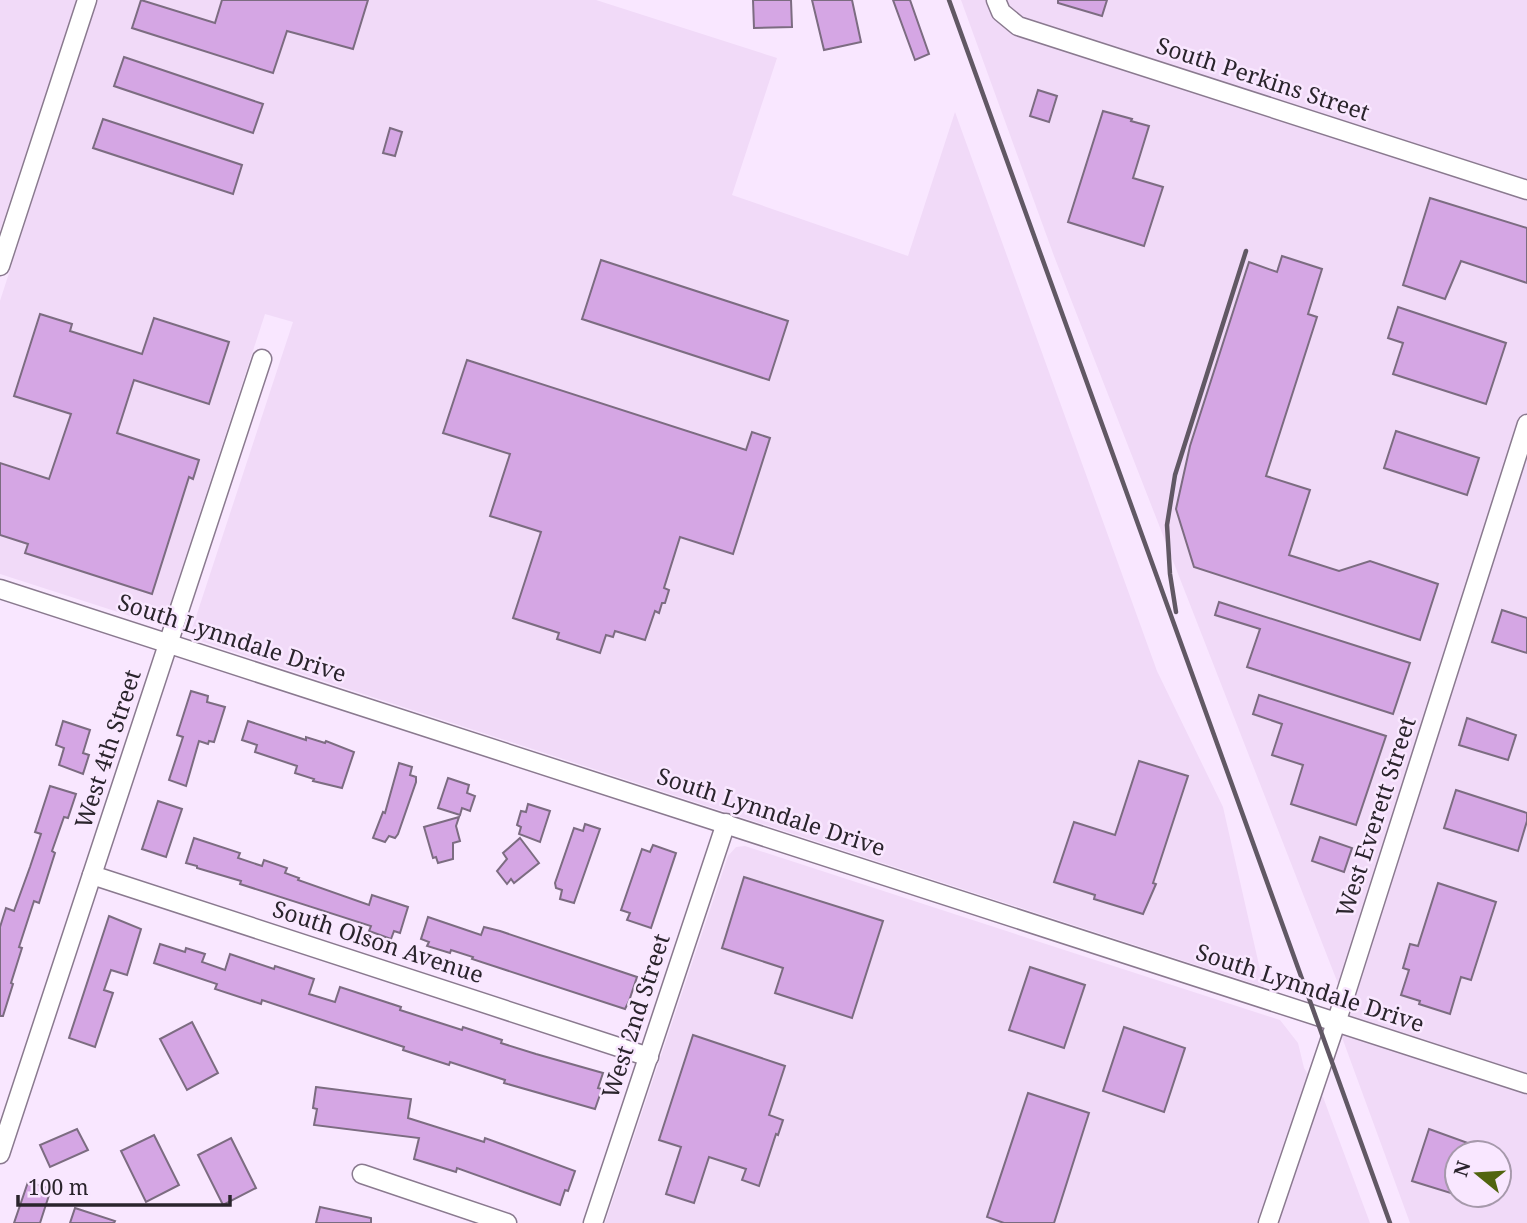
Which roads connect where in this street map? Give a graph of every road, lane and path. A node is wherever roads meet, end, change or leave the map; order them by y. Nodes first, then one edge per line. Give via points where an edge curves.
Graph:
1 (87, 0) edge
2 (996, 0) edge
3 (1527, 190) edge
4 (0, 265) edge
5 (262, 359) dead end
6 (1527, 424) edge
7 (0, 589) edge
8 (169, 643) junction
9 (726, 823) junction
10 (92, 875) junction
11 (1336, 1021) junction
12 (649, 1057) junction
13 (1527, 1084) edge
14 (0, 1154) edge
15 (362, 1174) dead end
16 (507, 1223) edge
17 (593, 1223) edge
18 (1268, 1223) edge

1 - 4 street
2 - 3 street, South Perkins Street via 1001,12 1018,26
5 - 8 street, West 4th Street
6 - 11 street, West Everett Street
7 - 8 street, South Lynndale Drive
8 - 9 street, South Lynndale Drive
8 - 10 street, West 4th Street
9 - 11 street, South Lynndale Drive
9 - 12 street, West 2nd Street
10 - 12 street, South Olson Avenue
10 - 14 street, West 4th Street
11 - 13 street, South Lynndale Drive
11 - 18 street, West Everett Street
12 - 17 street, West 2nd Street
15 - 16 street

